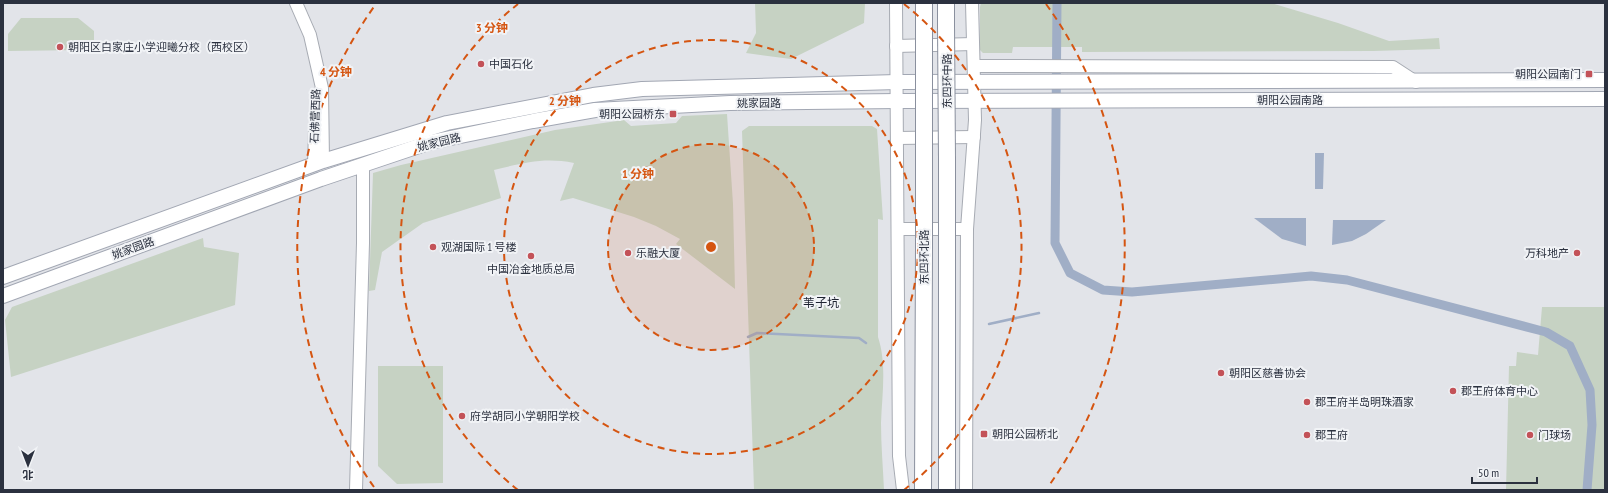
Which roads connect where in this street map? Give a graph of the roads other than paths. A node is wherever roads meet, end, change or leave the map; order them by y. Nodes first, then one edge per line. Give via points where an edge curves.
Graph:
1 (296, 3) edge
2 (896, 3) edge
3 (924, 3) edge
4 (946, 3) edge
5 (972, 3) edge
6 (973, 44) junction
7 (896, 46) junction
8 (974, 66) junction
9 (1605, 80) edge
10 (897, 82) junction
11 (975, 82) junction
12 (1416, 82) junction
13 (1605, 99) edge
14 (898, 101) junction
15 (974, 101) junction
16 (974, 137) junction
17 (897, 138) junction
18 (947, 160) joint
19 (318, 163) junction
20 (363, 165) junction
21 (898, 229) junction
22 (967, 229) junction
23 (3, 277) edge
24 (3, 296) edge
25 (356, 490) edge
26 (903, 490) edge
27 (923, 490) edge
28 (947, 490) edge
29 (966, 490) edge

1 - 19 street, 石佛营西路 via 310,36 322,88
2 - 7 street
3 - 27 highway, 东四环北路, bridge
4 - 18 highway, 东四环中路, bridge
5 - 6 street
6 - 7 street
6 - 8 street
7 - 10 street
8 - 11 street
8 - 12 street via 1393,67
9 - 12 main road, 朝阳公园南路
10 - 11 main road, 姚家园路
10 - 14 street
10 - 19 main road, 姚家园路 via 642,90 594,95 447,123
11 - 12 main road, 朝阳公园南路
11 - 15 street
13 - 15 main road, 朝阳公园南路
14 - 15 main road, 姚家园路
14 - 17 street
14 - 20 main road, 姚家园路 via 730,103 595,110 431,142
15 - 16 street
16 - 17 street
16 - 22 street
17 - 21 street
18 - 28 highway, 东四环北路, bridge
19 - 23 main road, 姚家园路
20 - 24 main road, 姚家园路
20 - 25 street
21 - 22 street
21 - 26 street via 899,456
22 - 29 street

